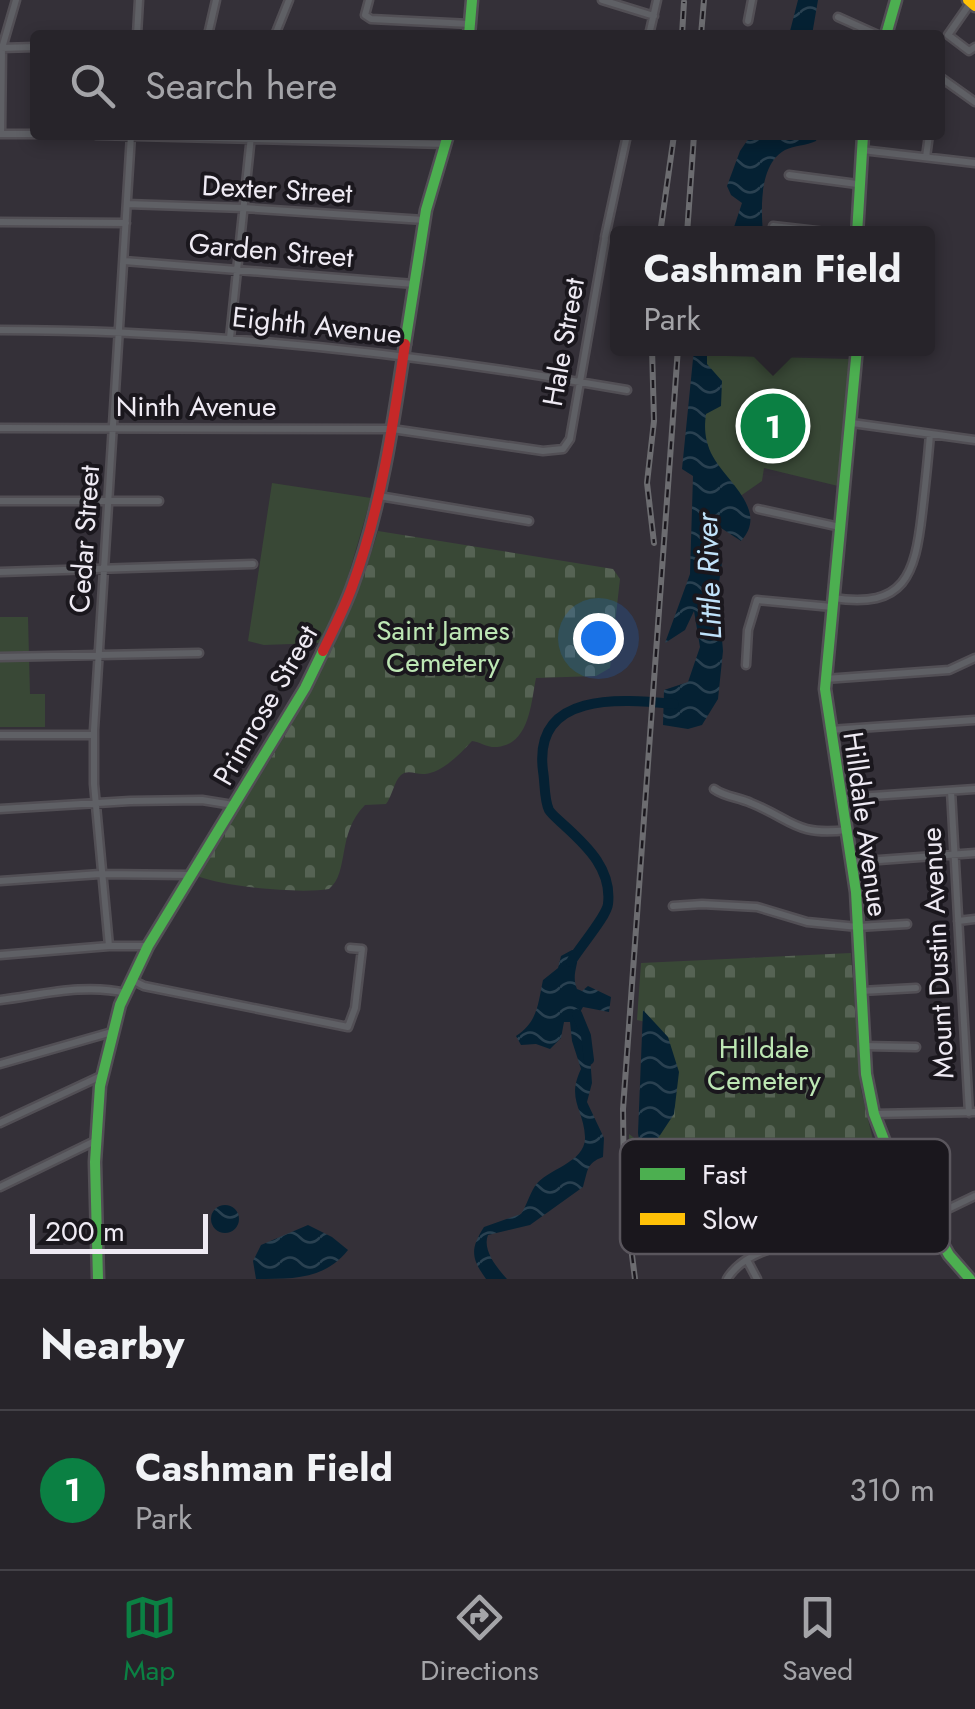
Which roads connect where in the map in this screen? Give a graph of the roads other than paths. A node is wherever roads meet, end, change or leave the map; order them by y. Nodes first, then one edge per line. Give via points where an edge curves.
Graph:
1 (16, 0) edge
2 (140, 0) edge
3 (216, 0) edge
4 (289, 0) edge
5 (369, 0) edge
6 (472, 0) edge
7 (602, 0) edge
8 (657, 0) edge
9 (752, 0) edge
10 (896, 0) edge
11 (971, 3) edge
12 (654, 16) junction
13 (838, 17) dead end
14 (748, 21) dead end
15 (137, 30) edge
16 (209, 30) edge
17 (277, 30) edge
18 (461, 30) edge
19 (469, 30) edge
20 (650, 30) edge
21 (867, 30) edge
22 (887, 30) edge
23 (30, 47) edge
24 (1, 48) edge
25 (973, 49) edge
26 (945, 81) edge
27 (975, 102) edge
28 (0, 134) edge
29 (30, 134) edge
30 (131, 140) edge
31 (251, 140) edge
32 (447, 140) edge
33 (626, 140) edge
34 (861, 140) edge
35 (928, 140) edge
36 (860, 150) junction
37 (926, 157) junction
38 (975, 163) edge
39 (789, 175) dead end
40 (857, 184) junction
41 (127, 204) junction
42 (244, 208) junction
43 (424, 220) junction
44 (0, 222) edge
45 (126, 223) junction
46 (856, 226) edge
47 (124, 261) junction
48 (238, 270) junction
49 (414, 284) junction
50 (0, 330) edge
51 (120, 330) junction
52 (230, 338) junction
53 (856, 356) edge
54 (404, 357) junction
55 (578, 381) junction
56 (627, 390) dead end
57 (852, 423) junction
58 (0, 428) edge
59 (114, 428) junction
60 (392, 430) junction
61 (930, 434) junction
62 (975, 440) edge
63 (563, 450) joint
64 (379, 496) junction
65 (0, 501) edge
66 (108, 501) junction
67 (159, 501) dead end
68 (758, 509) dead end
69 (530, 521) dead end
70 (840, 526) junction
71 (253, 564) dead end
72 (104, 569) junction
73 (0, 572) edge
74 (832, 602) junction
75 (199, 653) dead end
76 (98, 655) junction
77 (0, 657) edge
78 (975, 658) edge
79 (746, 666) dead end
80 (825, 680) junction
81 (975, 720) edge
82 (830, 730) junction
83 (0, 735) edge
84 (94, 735) junction
85 (714, 788) dead end
86 (975, 789) edge
87 (950, 791) junction
88 (842, 798) junction
89 (95, 802) junction
90 (233, 806) junction
91 (0, 809) edge
92 (848, 830) junction
93 (975, 853) edge
94 (954, 854) junction
95 (852, 862) junction
96 (102, 874) junction
97 (190, 874) junction
98 (0, 881) edge
99 (674, 906) dead end
100 (958, 920) junction
101 (975, 920) edge
102 (908, 924) dead end
103 (858, 928) junction
104 (108, 946) junction
105 (148, 946) junction
106 (350, 948) dead end
107 (0, 955) edge
108 (132, 980) junction
109 (975, 984) edge
110 (962, 986) junction
111 (916, 988) dead end
112 (861, 991) junction
113 (126, 993) junction
114 (0, 1000) edge
115 (112, 1032) junction
116 (863, 1046) junction
117 (916, 1047) dead end
118 (970, 1048) edge
119 (0, 1064) edge
120 (101, 1076) junction
121 (972, 1112) edge
122 (874, 1114) junction
123 (0, 1123) edge
124 (883, 1139) edge
125 (97, 1140) junction
126 (0, 1187) edge
127 (975, 1196) edge
128 (950, 1211) edge
129 (758, 1254) edge
130 (948, 1254) edge
131 (747, 1260) junction
132 (98, 1279) edge
133 (726, 1279) edge
134 (757, 1279) edge
135 (970, 1279) edge

1 - 24 street
2 - 15 street
3 - 16 street
4 - 17 street
5 - 18 street via 364,15 371,18
6 - 19 main road
7 - 12 street
8 - 12 street
9 - 14 street
10 - 22 main road
11 - 25 street via 948,34
12 - 20 street
13 - 21 street
23 - 24 street
24 - 28 street
26 - 27 street
28 - 29 street
30 - 41 street, Cedar Street
31 - 42 street
32 - 43 main road, Primrose Street
33 - 55 street, Hale Street
34 - 36 main road
35 - 37 street
36 - 37 street
36 - 40 main road
37 - 38 street
39 - 40 street
40 - 46 main road
41 - 42 street, Dexter Street
41 - 45 street, Cedar Street
42 - 43 street, Dexter Street
42 - 48 street
43 - 49 main road, Primrose Street
44 - 45 street
45 - 47 street, Cedar Street
47 - 48 street, Garden Street
47 - 51 street, Cedar Street
48 - 49 street, Garden Street
48 - 52 street
49 - 54 main road, Primrose Street
50 - 51 street, Eighth Avenue
51 - 52 street, Eighth Avenue
51 - 59 street, Cedar Street
52 - 54 street, Eighth Avenue
53 - 57 main road, Hilldale Avenue
54 - 55 street, Eighth Avenue
54 - 60 main road, Primrose Street
55 - 56 street, Eighth Avenue
55 - 63 street, Hale Street
57 - 61 street
57 - 70 main road, Hilldale Avenue
58 - 59 street, Ninth Avenue
59 - 60 street, Ninth Avenue
59 - 66 street, Cedar Street
60 - 63 street, Ninth Avenue
60 - 64 main road, Primrose Street
61 - 62 street
61 - 74 street via 918,552 908,576 875,600
64 - 69 street
64 - 90 main road, Primrose Street via 326,650
65 - 66 street
66 - 67 street
66 - 72 street, Cedar Street
68 - 70 street
70 - 74 main road, Hilldale Avenue
71 - 72 street
72 - 73 street
72 - 76 street, Cedar Street
74 - 79 street via 757,600
74 - 80 main road, Hilldale Avenue
75 - 76 street
76 - 77 street
76 - 84 street, Cedar Street
78 - 80 street via 949,670
80 - 82 main road, Hilldale Avenue
81 - 82 street
82 - 88 main road, Hilldale Avenue
83 - 84 street
84 - 89 street, Cedar Street
85 - 92 street via 804,831
86 - 87 street
87 - 88 street
87 - 94 street, Mount Dustin Avenue
88 - 92 main road, Hilldale Avenue
89 - 90 street via 202,800
89 - 91 street
89 - 96 street, Cedar Street
90 - 97 main road, Primrose Street
92 - 95 main road, Hilldale Avenue
93 - 94 street
94 - 95 street
94 - 100 street, Mount Dustin Avenue
95 - 103 main road, Hilldale Avenue
96 - 97 street
96 - 98 street
96 - 104 street, Cedar Street
97 - 105 main road, Primrose Street
99 - 103 street via 757,907
100 - 101 street
100 - 110 street, Mount Dustin Avenue
102 - 103 street
103 - 112 main road, Hilldale Avenue
104 - 105 street
104 - 107 street
105 - 108 main road, Primrose Street
106 - 108 street via 362,949 348,1027
108 - 113 main road, Primrose Street
109 - 110 street
110 - 118 street, Mount Dustin Avenue
111 - 112 street
112 - 116 main road, Hilldale Avenue
113 - 114 street via 78,990
113 - 115 main road, Primrose Street
115 - 119 street
115 - 120 main road, Primrose Street
116 - 117 street
116 - 122 main road, Hilldale Avenue
118 - 121 street, Mount Dustin Avenue
120 - 123 street
120 - 125 main road, Primrose Street
121 - 122 street
122 - 124 main road, Hilldale Avenue
125 - 126 street
125 - 132 main road, Primrose Street
127 - 128 street
129 - 131 street
130 - 135 main road, Hilldale Avenue
131 - 133 street
131 - 134 street

